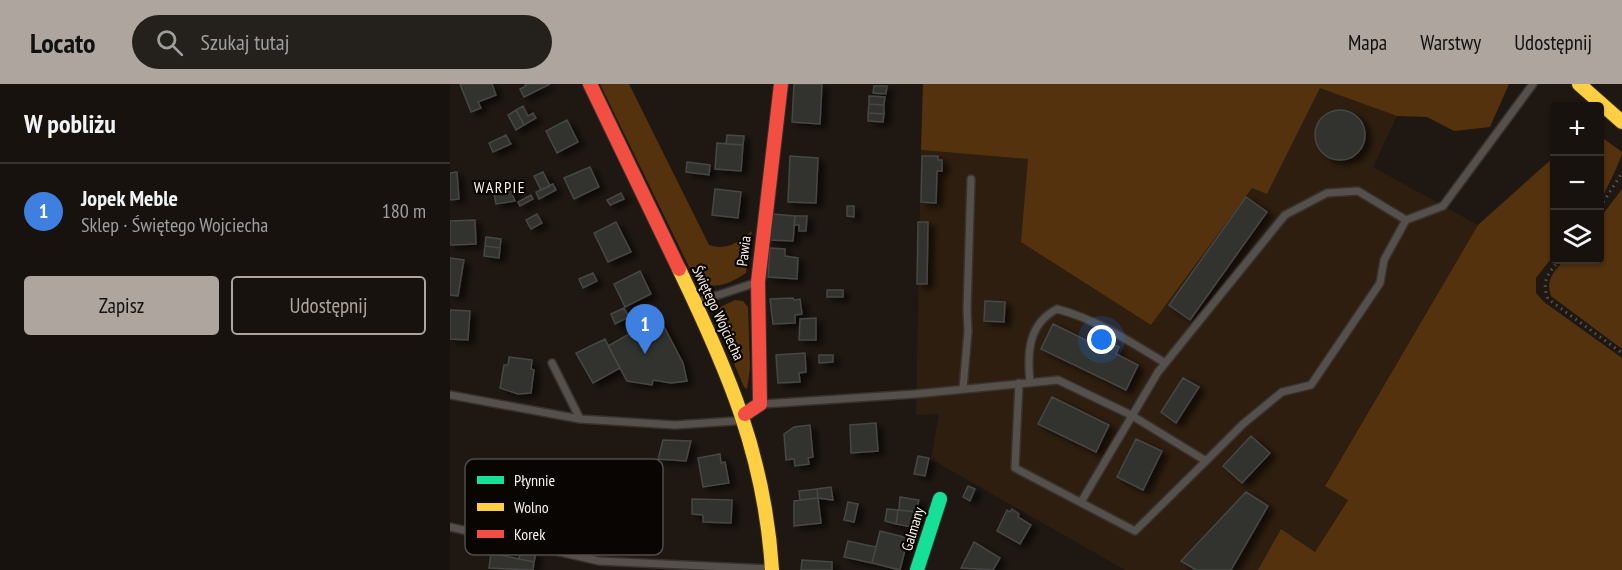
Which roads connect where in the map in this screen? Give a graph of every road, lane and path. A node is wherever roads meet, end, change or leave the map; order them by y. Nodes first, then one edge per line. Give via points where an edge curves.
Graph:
1 (590, 84) edge
2 (780, 84) edge
3 (1533, 84) edge
4 (1579, 84) edge
5 (1622, 122) edge
6 (1622, 173) edge
7 (971, 179) dead end
8 (1604, 200) edge
9 (1406, 220) junction
10 (1557, 264) edge
11 (758, 282) junction
12 (696, 303) junction
13 (1622, 352) edge
14 (552, 363) dead end
15 (1165, 363) junction
16 (1030, 382) junction
17 (1019, 383) junction
18 (963, 389) junction
19 (450, 395) edge
20 (760, 404) junction
21 (745, 414) junction
22 (1131, 415) junction
23 (580, 418) junction
24 (1206, 461) junction
25 (940, 499) dead end
26 (1081, 502) junction
27 (450, 527) edge
28 (465, 530) edge
29 (573, 555) edge
30 (772, 570) edge
31 (917, 570) edge

1 - 12 street, Świętego Wojciecha
2 - 11 street, Pawia
3 - 9 lane via 1443,206
4 - 5 street
6 - 8 path
7 - 18 lane
9 - 15 lane via 1358,191 1327,193 1285,215
9 - 24 lane via 1384,260 1380,283 1311,385 1282,392
10 - 13 path via 1545,278 1548,299
11 - 12 lane
11 - 20 street, Pawia
12 - 21 street, Świętego Wojciecha
14 - 23 lane
15 - 16 lane via 1105,328 1057,309 1046,315 1028,345
15 - 22 lane
16 - 17 lane
16 - 22 lane via 1058,380
17 - 18 lane
17 - 26 lane via 1015,468
18 - 20 lane
19 - 23 lane
20 - 21 street
21 - 23 lane via 735,421 675,425
21 - 30 street, Świętego Wojciecha via 766,505
22 - 24 lane
22 - 26 lane
24 - 26 lane via 1135,531
25 - 31 street, Galmany
27 - 28 lane
29 - 30 lane via 599,561

